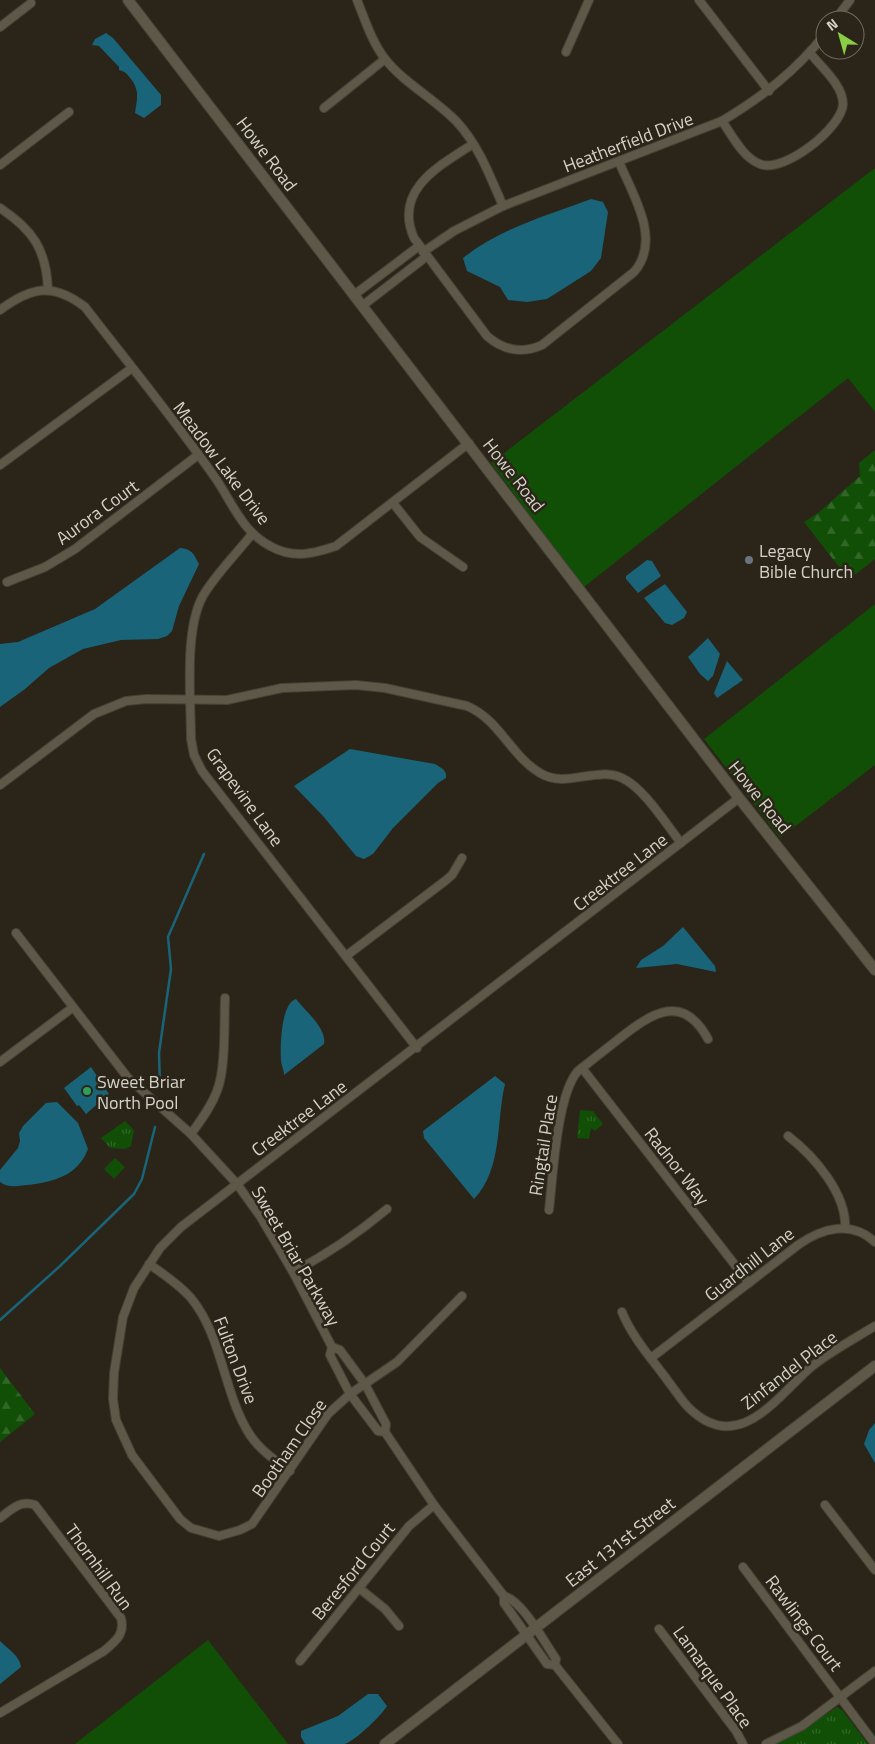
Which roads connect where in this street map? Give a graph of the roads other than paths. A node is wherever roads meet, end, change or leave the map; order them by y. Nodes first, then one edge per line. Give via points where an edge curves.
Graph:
1 (128, 0) edge
2 (357, 0) edge
3 (589, 0) edge
4 (699, 0) edge
5 (31, 3) dead end
6 (0, 27) edge
7 (815, 47) edge
8 (566, 52) dead end
9 (810, 53) junction
10 (385, 59) junction
11 (769, 91) junction
12 (324, 108) dead end
13 (70, 112) dead end
14 (722, 121) junction
15 (473, 144) junction
16 (619, 162) junction
17 (0, 165) edge
18 (502, 206) junction
19 (0, 208) edge
20 (423, 251) junction
21 (48, 289) junction
22 (354, 295) junction
23 (362, 306) junction
24 (0, 310) edge
25 (132, 368) junction
26 (468, 443) junction
27 (198, 455) junction
28 (0, 465) edge
29 (393, 503) junction
30 (252, 534) junction
31 (463, 567) dead end
32 (7, 582) dead end
33 (191, 700) junction
34 (0, 785) edge
35 (739, 798) junction
36 (681, 844) junction
37 (462, 858) dead end
38 (16, 933) dead end
39 (346, 956) junction
40 (875, 970) edge
41 (225, 998) dead end
42 (72, 1008) junction
43 (708, 1039) dead end
44 (417, 1048) junction
45 (0, 1062) edge
46 (582, 1068) junction
47 (191, 1134) junction
48 (788, 1136) dead end
49 (237, 1184) junction
50 (387, 1209) dead end
51 (549, 1210) dead end
52 (845, 1228) junction
53 (875, 1242) edge
54 (149, 1264) junction
55 (293, 1272) junction
56 (749, 1283) junction
57 (462, 1296) dead end
58 (622, 1312) dead end
59 (875, 1326) edge
60 (332, 1347) junction
61 (651, 1358) junction
62 (875, 1366) edge
63 (365, 1384) junction
64 (350, 1394) junction
65 (385, 1432) junction
66 (290, 1471) junction
67 (434, 1505) junction
68 (825, 1505) dead end
69 (0, 1518) edge
70 (228, 1534) joint
71 (743, 1568) dead end
72 (875, 1570) edge
73 (359, 1588) junction
74 (504, 1596) junction
75 (399, 1626) dead end
76 (534, 1628) junction
77 (659, 1629) dead end
78 (526, 1635) junction
79 (300, 1661) dead end
80 (555, 1665) junction
81 (875, 1671) edge
82 (840, 1697) junction
83 (0, 1714) edge
84 (385, 1744) edge
85 (618, 1744) edge
86 (742, 1744) edge
87 (766, 1744) edge
88 (875, 1744) edge

1 - 22 street, Howe Road
2 - 10 street
3 - 8 street
4 - 11 street
5 - 6 street
7 - 9 street, Heatherfield Drive
9 - 11 street, Heatherfield Drive
9 - 14 street via 841,94 842,110 832,127 794,157 777,166 758,164 747,155
10 - 12 street
10 - 15 street via 451,117
11 - 14 street, Heatherfield Drive
13 - 17 street
14 - 16 street, Heatherfield Drive
15 - 18 street
15 - 20 street via 427,176 417,189 410,204 409,221
16 - 18 street, Heatherfield Drive
16 - 20 street via 644,224 647,236 644,258 634,272 542,345 515,350 494,342
18 - 20 street, Heatherfield Drive via 454,230
19 - 21 street via 21,223 35,241 47,266
20 - 22 street, Heatherfield Drive
20 - 23 street, Heatherfield Drive
21 - 24 street via 17,298
21 - 25 street, Meadow Lake Drive via 71,296 85,307
22 - 23 street, Howe Road
23 - 26 street, Howe Road
25 - 27 street, Meadow Lake Drive
25 - 28 street
26 - 29 street, Meadow Lake Drive
26 - 35 street, Howe Road
27 - 30 street, Meadow Lake Drive
27 - 32 street, Aurora Court via 75,548 45,567
29 - 30 street, Meadow Lake Drive via 336,546 311,554 279,550
29 - 31 street via 420,537
30 - 33 street, Grapevine Lane via 205,592 196,611 192,636
33 - 34 street via 135,700 110,706 94,714
33 - 36 street via 227,700 282,688 356,685 467,706 493,722 522,759 541,774 564,780 606,774 622,778 640,791
33 - 39 street, Grapevine Lane via 191,739 202,771
35 - 36 street, Creektree Lane
35 - 40 street, Howe Road
36 - 44 street, Creektree Lane
37 - 39 street via 445,881
38 - 42 street, Sweet Briar Parkway
39 - 44 street, Grapevine Lane
41 - 47 street via 218,1090
42 - 45 street
42 - 47 street, Sweet Briar Parkway via 128,1078
43 - 46 street, Ringtail Place via 692,1017 677,1012 661,1012 645,1018
44 - 49 street, Creektree Lane
46 - 51 street, Ringtail Place via 570,1082 564,1100
46 - 56 street, Radnor Way
47 - 49 street, Sweet Briar Parkway
48 - 52 street via 806,1152 838,1194 844,1207
49 - 54 street, Creektree Lane via 181,1227
49 - 55 street, Sweet Briar Parkway
50 - 55 street via 326,1255
52 - 53 street via 860,1232
52 - 56 street, Guardhill Lane via 811,1236
54 - 66 street, Fulton Drive via 181,1288 199,1308 211,1332 244,1425 259,1447
54 - 70 street, Creektree Lane via 134,1288 123,1316 114,1373 116,1420 132,1455 180,1519 191,1528 207,1534
55 - 60 street, Sweet Briar Parkway
56 - 61 street, Guardhill Lane
57 - 63 street, Bootham Close via 397,1362
58 - 61 street, Zinfandel Place via 628,1327
59 - 61 street, Zinfandel Place via 814,1365 759,1416 744,1424 725,1425 700,1416 688,1406
60 - 63 street, Sweet Briar Parkway via 340,1350
60 - 64 street, Sweet Briar Parkway via 330,1355
62 - 76 street, East 131st Street
63 - 64 street, Bootham Close
63 - 65 street, Sweet Briar Parkway via 386,1424
64 - 65 street, Sweet Briar Parkway via 378,1431
64 - 66 street, Bootham Close via 328,1414
65 - 67 street, Sweet Briar Parkway
66 - 70 street, Bootham Close via 252,1524
67 - 73 street, Beresford Court via 409,1526
67 - 74 street, Sweet Briar Parkway
68 - 72 street
69 - 83 street, Thornhill Run via 18,1504 36,1505 121,1618 123,1627 118,1639 104,1651
71 - 82 street, Rawlings Court
73 - 75 street via 385,1609
73 - 79 street, Beresford Court
74 - 76 street, Sweet Briar Parkway via 512,1598
74 - 78 street, Sweet Briar Parkway via 504,1603
76 - 78 street, East 131st Street
76 - 80 street, Sweet Briar Parkway via 556,1659
77 - 86 street, Lamarque Place
78 - 80 street, Sweet Briar Parkway via 548,1664
78 - 84 street, East 131st Street
80 - 85 street, Sweet Briar Parkway
81 - 82 street
82 - 87 street via 802,1726
82 - 88 street, Rawlings Court

